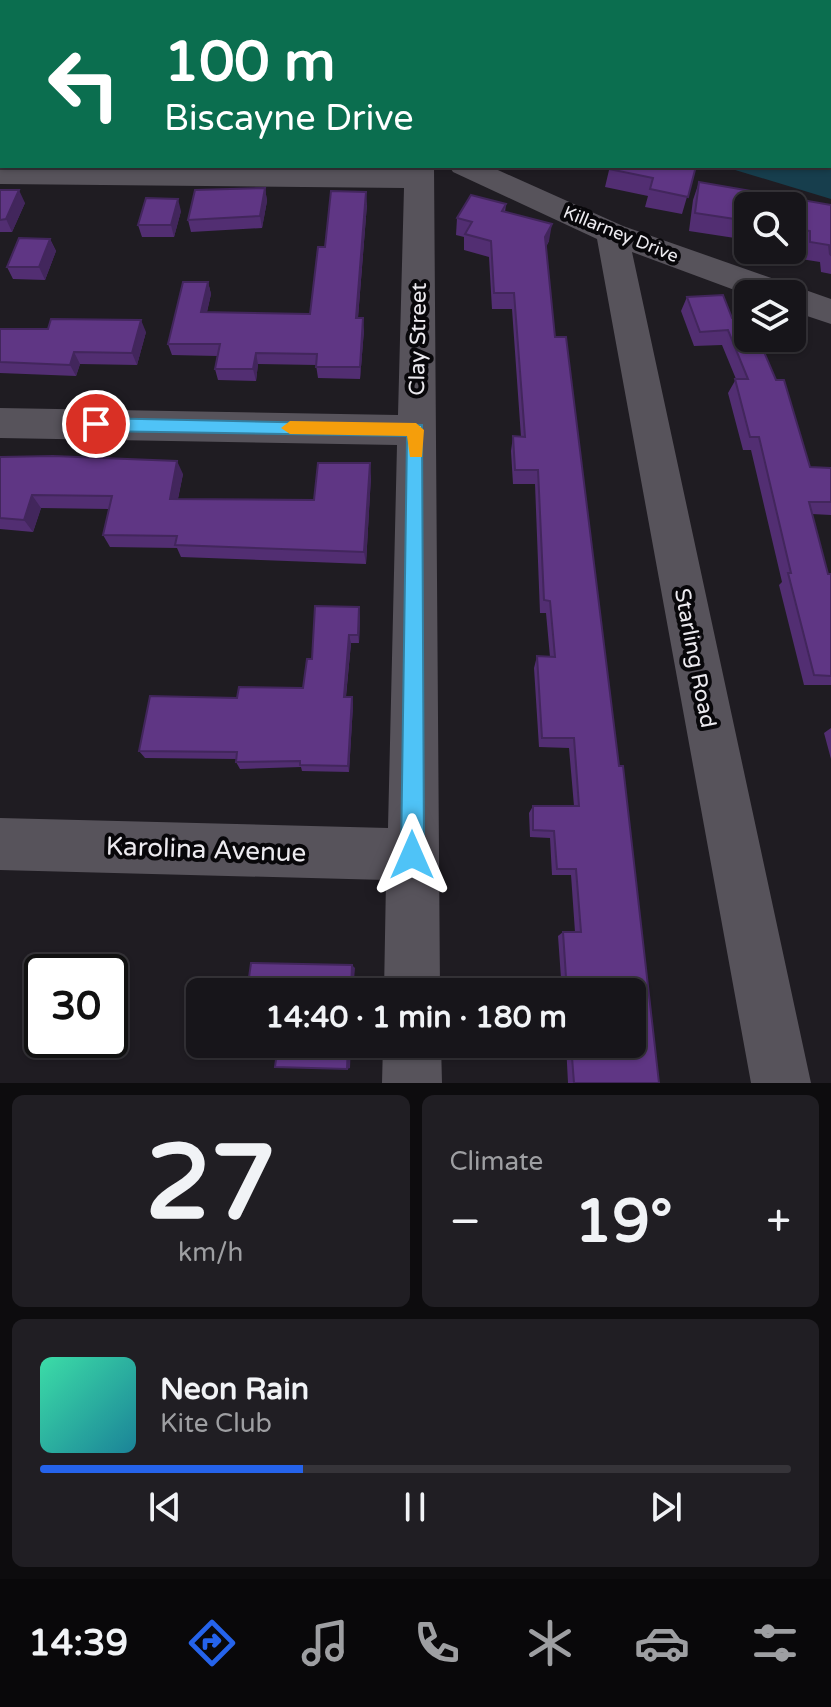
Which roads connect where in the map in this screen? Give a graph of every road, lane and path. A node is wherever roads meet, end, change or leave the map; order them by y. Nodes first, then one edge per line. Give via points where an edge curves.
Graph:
1 (468, 168) edge
2 (419, 173) edge
3 (0, 175) edge
4 (612, 233) junction
5 (742, 280) edge
6 (806, 303) edge
7 (831, 312) edge
8 (0, 423) edge
9 (416, 430) junction
10 (0, 844) edge
11 (412, 855) junction
12 (412, 978) edge
13 (412, 1058) edge
14 (412, 1083) edge
15 (781, 1083) edge

1 - 4 street, Killarney Drive
2 - 3 street
2 - 9 street, Clay Street
4 - 5 street, Killarney Drive
4 - 15 street, Starling Road
6 - 7 street
8 - 9 street
9 - 11 street, Clay Street
10 - 11 street, Karolina Avenue
11 - 12 street, Clay Street
13 - 14 street

